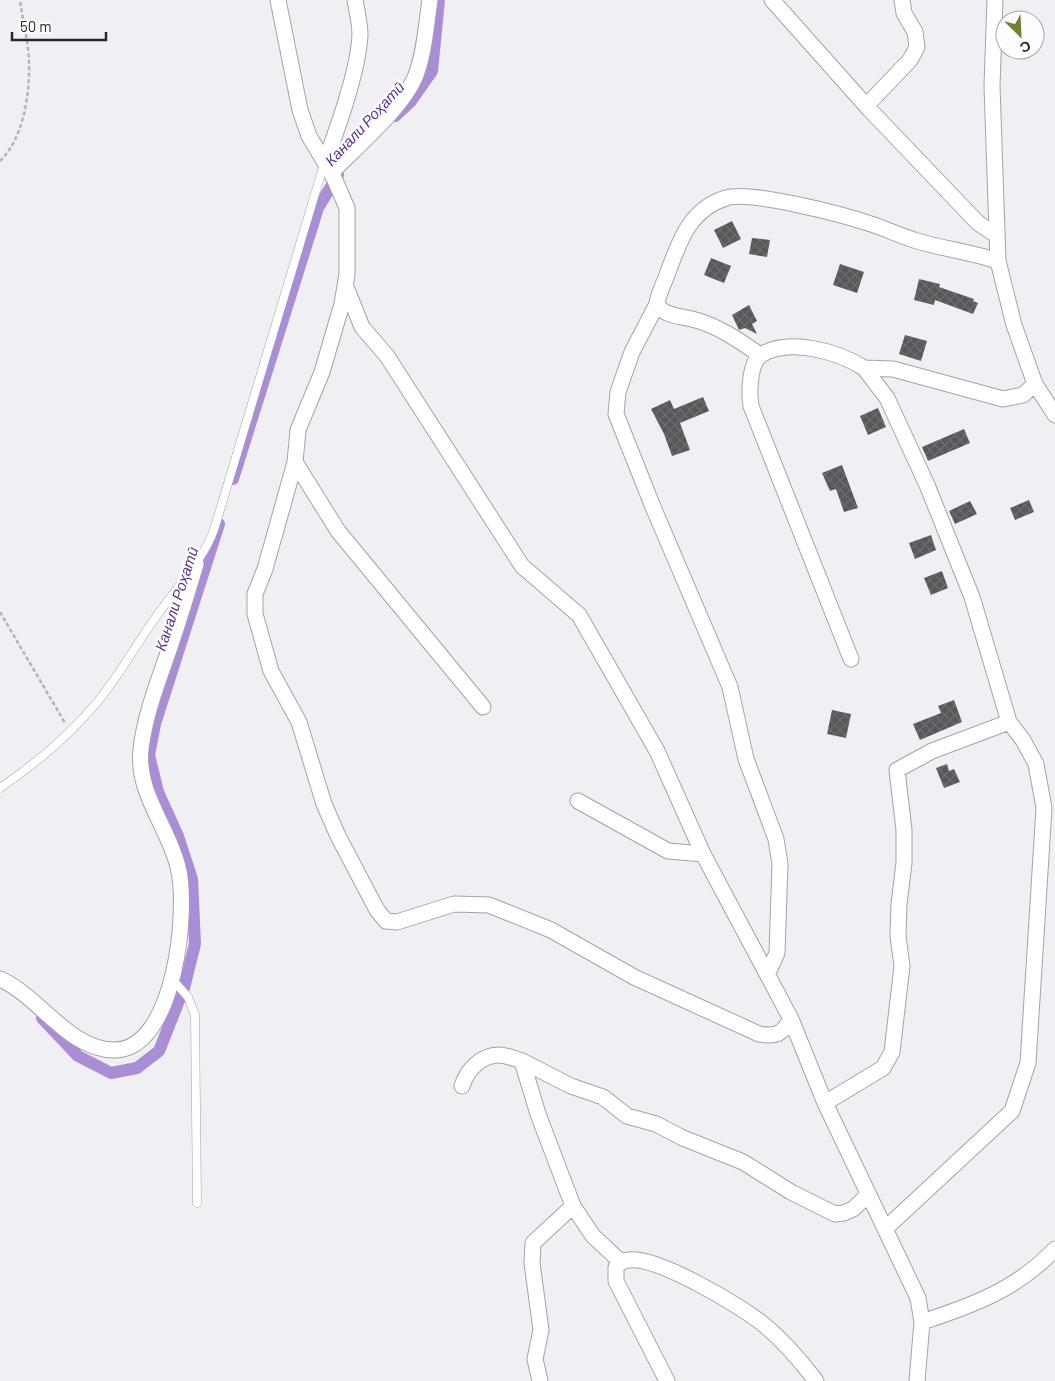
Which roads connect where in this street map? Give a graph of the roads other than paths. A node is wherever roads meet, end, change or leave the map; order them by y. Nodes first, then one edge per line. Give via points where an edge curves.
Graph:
1 (278, 0) edge
2 (355, 0) edge
3 (430, 0) edge
4 (902, 0) edge
5 (995, 0) edge
6 (776, 1) edge
7 (869, 109) junction
8 (332, 175) junction
9 (996, 236) junction
10 (998, 261) junction
11 (345, 285) junction
12 (657, 304) junction
13 (760, 355) junction
14 (864, 368) junction
15 (1035, 384) junction
16 (1055, 415) edge
17 (295, 462) junction
18 (196, 564) junction
19 (851, 659) dead end
20 (483, 707) dead end
21 (1009, 722) junction
22 (0, 788) edge
23 (578, 801) dead end
24 (703, 854) junction
25 (768, 973) junction
26 (0, 979) edge
27 (176, 983) junction
28 (791, 1019) junction
29 (522, 1061) junction
30 (462, 1086) dead end
31 (825, 1103) junction
32 (868, 1195) junction
33 (197, 1203) dead end
34 (572, 1206) junction
35 (886, 1228) junction
36 (1055, 1249) edge
37 (621, 1262) junction
38 (922, 1322) junction
39 (540, 1381) edge
40 (667, 1381) edge
41 (816, 1381) edge
42 (917, 1381) edge

1 - 8 street via 300,110 309,136
2 - 8 street via 359,21 358,50 339,124
3 - 8 street via 424,45 411,84 399,102
4 - 7 street via 917,47 910,60 869,103
5 - 9 street via 992,86
6 - 7 street
7 - 9 street via 978,223
8 - 11 street via 347,208
8 - 18 lane via 214,530
9 - 10 street
10 - 12 street via 781,202 745,196 728,197 698,214 688,226
10 - 15 street via 1014,325
11 - 17 street via 322,372 298,430
11 - 24 street via 362,327 387,356 522,566 579,615 658,751
12 - 13 street via 664,312 712,326
12 - 25 street via 629,360 618,392 616,414 730,687 746,759 776,839 780,864 777,953
13 - 14 street via 799,346 840,355
13 - 19 street via 754,365 748,392 752,406
14 - 15 street via 893,369 1003,399 1023,395
14 - 21 street via 887,398 927,485 972,597
15 - 16 street
17 - 20 street via 338,531
17 - 28 street via 255,594 255,614 271,671 299,722 324,804 382,917 386,921 397,922 454,904 489,905 551,930 634,977 759,1034 774,1036 783,1033
18 - 22 lane via 163,606 100,699 40,760
18 - 27 street via 141,749 144,786 179,868 181,913
21 - 31 street via 932,751 898,770 904,830 898,928 902,966 892,1052 883,1068
21 - 35 street via 1036,764 1044,808 1028,1062 1012,1111
23 - 24 street via 668,851
24 - 25 street
25 - 28 street
26 - 27 street via 18,988 80,1039 94,1047 115,1050 138,1041 151,1027
27 - 33 lane via 188,997 195,1015
28 - 31 street
29 - 30 street via 498,1055 479,1061 465,1076
29 - 32 street via 571,1086 602,1097 627,1116 656,1124 735,1158 835,1214 853,1209
29 - 34 street
31 - 32 street
32 - 35 street
34 - 37 street via 593,1236
34 - 39 street via 533,1244 532,1263 541,1330 534,1359
35 - 38 street via 918,1298
36 - 38 street via 1010,1286 972,1306
37 - 40 street via 616,1267 616,1281
37 - 41 street via 630,1259 644,1261 680,1275 740,1306 797,1356
38 - 42 street

